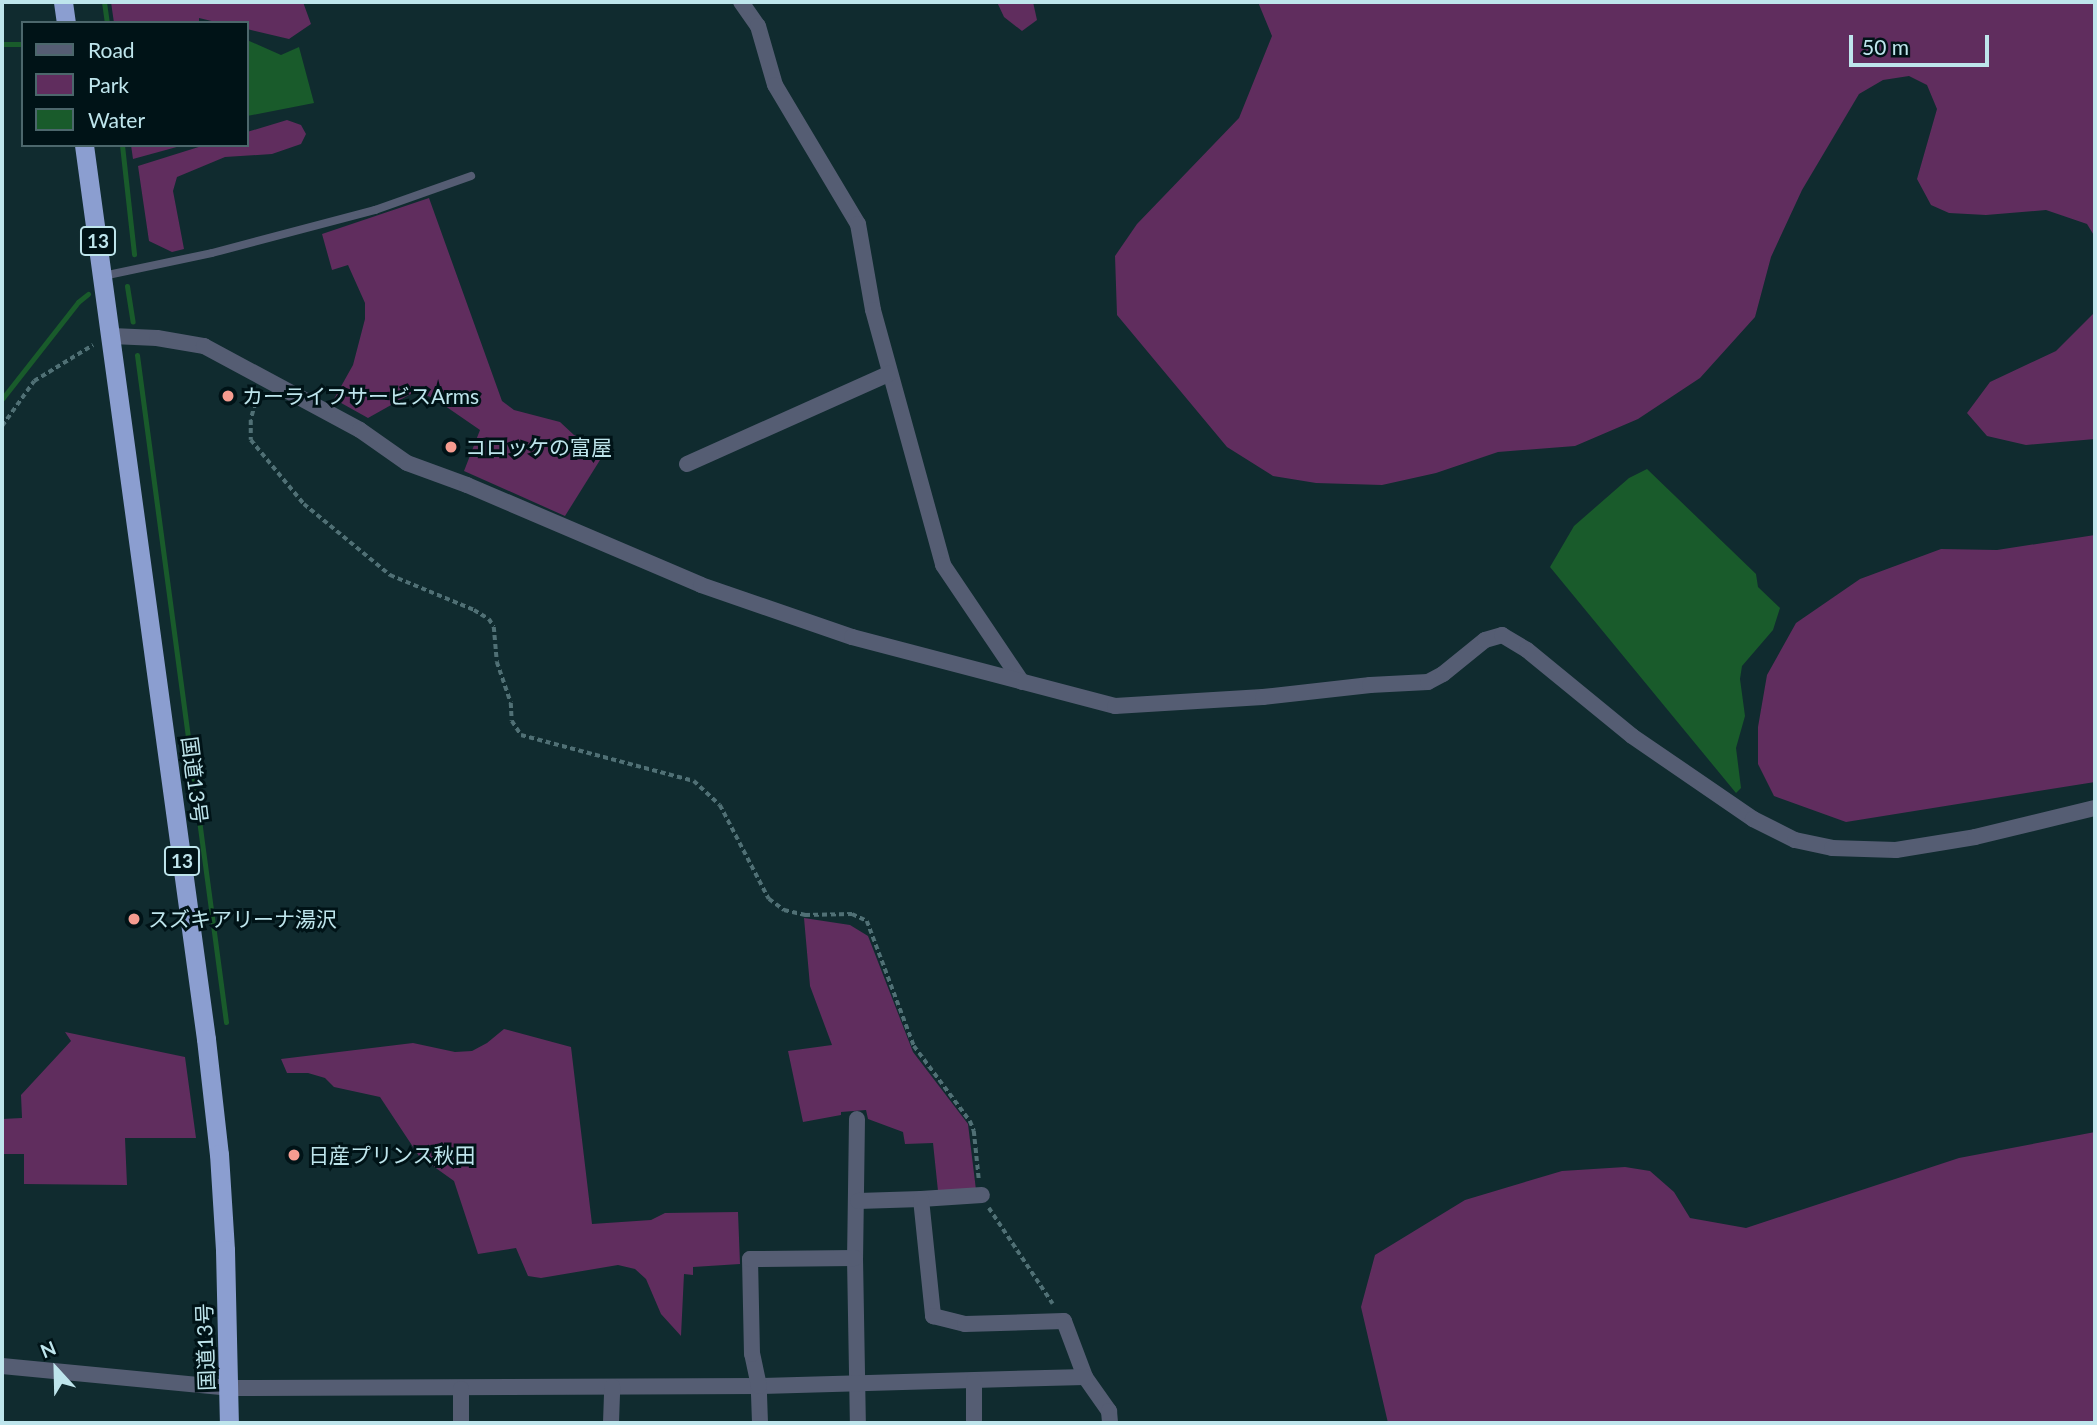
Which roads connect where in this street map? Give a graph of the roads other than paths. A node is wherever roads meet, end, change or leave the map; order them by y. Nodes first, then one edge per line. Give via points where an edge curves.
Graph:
1 (63, 2) edge
2 (741, 2) edge
3 (66, 21) edge
4 (84, 147) edge
5 (471, 176) dead end
6 (103, 276) junction
7 (112, 336) junction
8 (890, 373) junction
9 (687, 464) dead end
10 (1022, 682) junction
11 (2095, 808) edge
12 (857, 1119) dead end
13 (982, 1195) road end
14 (921, 1199) junction
15 (858, 1201) junction
16 (855, 1258) junction
17 (2, 1366) edge
18 (1085, 1377) junction
19 (974, 1381) junction
20 (858, 1384) junction
21 (759, 1386) junction
22 (612, 1387) junction
23 (229, 1388) junction
24 (461, 1388) junction
25 (229, 1423) edge
26 (461, 1423) edge
27 (611, 1423) edge
28 (760, 1423) edge
29 (858, 1423) edge
30 (974, 1423) edge
31 (1110, 1423) edge

1 - 3 highway
2 - 8 street via 758,26 775,85 858,224
4 - 6 highway, 国道13号 / 13
5 - 6 lane via 375,210
6 - 7 highway, 国道13号 / 13
7 - 10 street via 204,346 360,430 407,463 701,584 852,637
7 - 23 highway, 国道13号 / 13 via 217,1141
8 - 9 street
8 - 10 street via 943,565
10 - 11 street via 1115,706 1428,682 1485,640 1502,635 1632,736 1753,819 1795,840 1832,848 1896,850 1975,837
12 - 15 street
13 - 14 street
14 - 15 street
14 - 18 street via 933,1316 965,1324 1064,1321
15 - 16 street
16 - 20 street
16 - 21 street via 750,1259 752,1354
17 - 23 street
18 - 19 street
18 - 31 street via 1109,1411
19 - 20 street
19 - 30 street
20 - 21 street
20 - 29 street
21 - 22 street
21 - 28 street
22 - 24 street
22 - 27 street
23 - 24 street
23 - 25 highway, 国道13号 / 13
24 - 26 street

